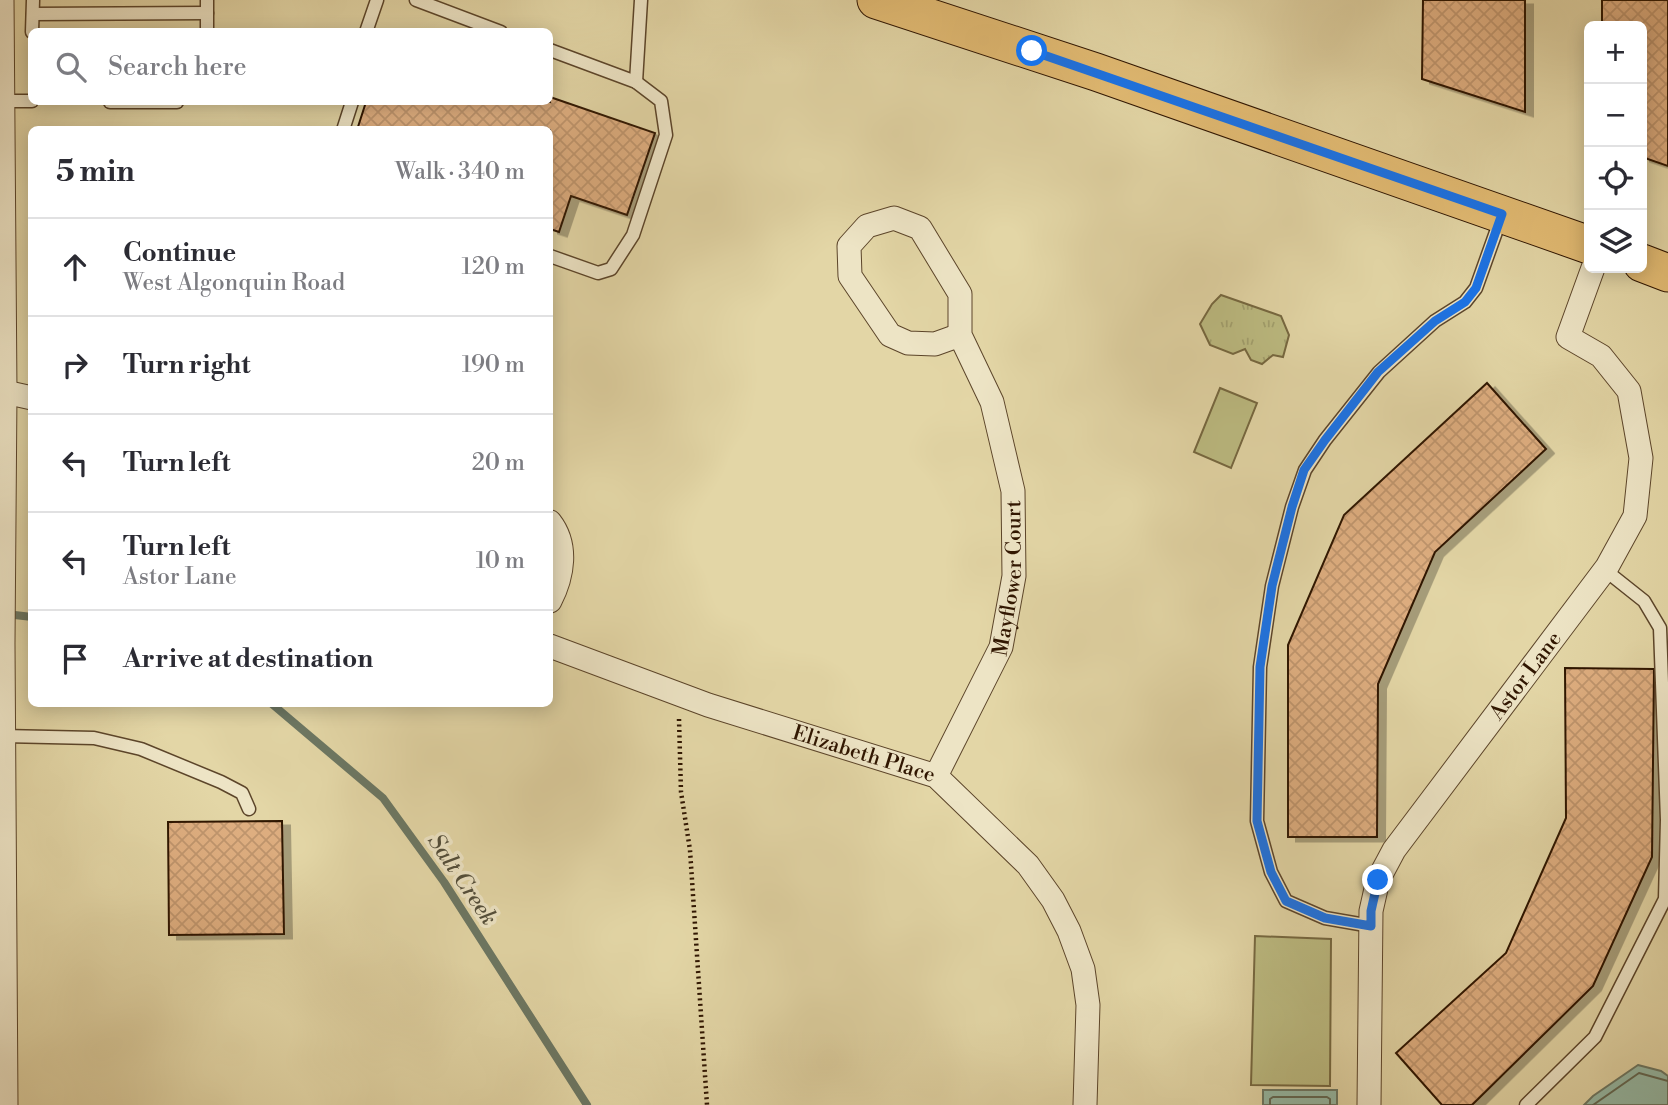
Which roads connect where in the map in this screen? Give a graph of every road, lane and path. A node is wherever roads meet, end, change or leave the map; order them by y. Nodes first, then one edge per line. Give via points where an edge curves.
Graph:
1 (2, 0) edge
2 (33, 0) edge
3 (377, 0) edge
4 (416, 0) edge
5 (641, 0) edge
6 (876, 0) edge
7 (207, 7) edge
8 (33, 14) junction
9 (32, 28) edge
10 (207, 28) edge
11 (367, 28) edge
12 (490, 28) edge
13 (553, 51) edge
14 (636, 82) junction
15 (28, 100) edge
16 (3, 102) junction
17 (351, 105) edge
18 (344, 126) edge
19 (1502, 214) junction
20 (1584, 243) edge
21 (553, 257) edge
22 (1647, 265) edge
23 (1668, 272) edge
24 (1591, 273) edge
25 (960, 335) junction
26 (3, 392) edge
27 (28, 397) edge
28 (553, 526) edge
29 (1605, 570) junction
30 (553, 592) edge
31 (553, 647) edge
32 (678, 693) junction
33 (1, 707) edge
34 (3, 736) junction
35 (936, 776) junction
36 (249, 809) dead end
37 (1371, 926) junction
38 (3, 1077) edge
39 (6, 1105) edge
40 (707, 1105) edge
41 (1086, 1105) edge
42 (1369, 1105) edge
43 (1526, 1105) edge

1 - 16 street
2 - 8 lane
3 - 11 lane
4 - 12 lane
5 - 14 lane
6 - 19 main road
7 - 8 lane
7 - 10 lane
8 - 9 lane
13 - 14 lane
14 - 21 lane via 661,100 666,135 633,235 611,269 598,273
15 - 16 lane
16 - 26 street
17 - 18 lane
19 - 20 main road
19 - 37 lane via 1476,288 1378,372 1304,470 1272,586 1260,667 1257,821 1271,872 1286,901 1325,918
22 - 23 main road
24 - 29 street, Astor Lane via 1568,337 1601,356 1629,391 1640,458 1635,516
25 - 25 street, Mayflower Court via 960,294 920,228 894,218 867,226 849,246 850,276 890,335 908,343 935,344
25 - 35 street, Mayflower Court via 992,402 1013,491 1014,576 1001,647
26 - 27 street
26 - 33 street
28 - 30 street via 562,547 562,567
29 - 37 street, Astor Lane via 1394,850 1378,880
29 - 43 lane via 1644,601 1660,628 1665,899 1595,1037
31 - 32 street, Elizabeth Place
32 - 35 street, Elizabeth Place
32 - 40 path via 681,792 690,850
33 - 34 street
34 - 36 lane via 94,738 141,749 242,793
34 - 38 street
35 - 41 street, Elizabeth Place via 1028,865 1069,930 1083,969 1088,1005
37 - 42 street, Astor Lane
38 - 39 street

